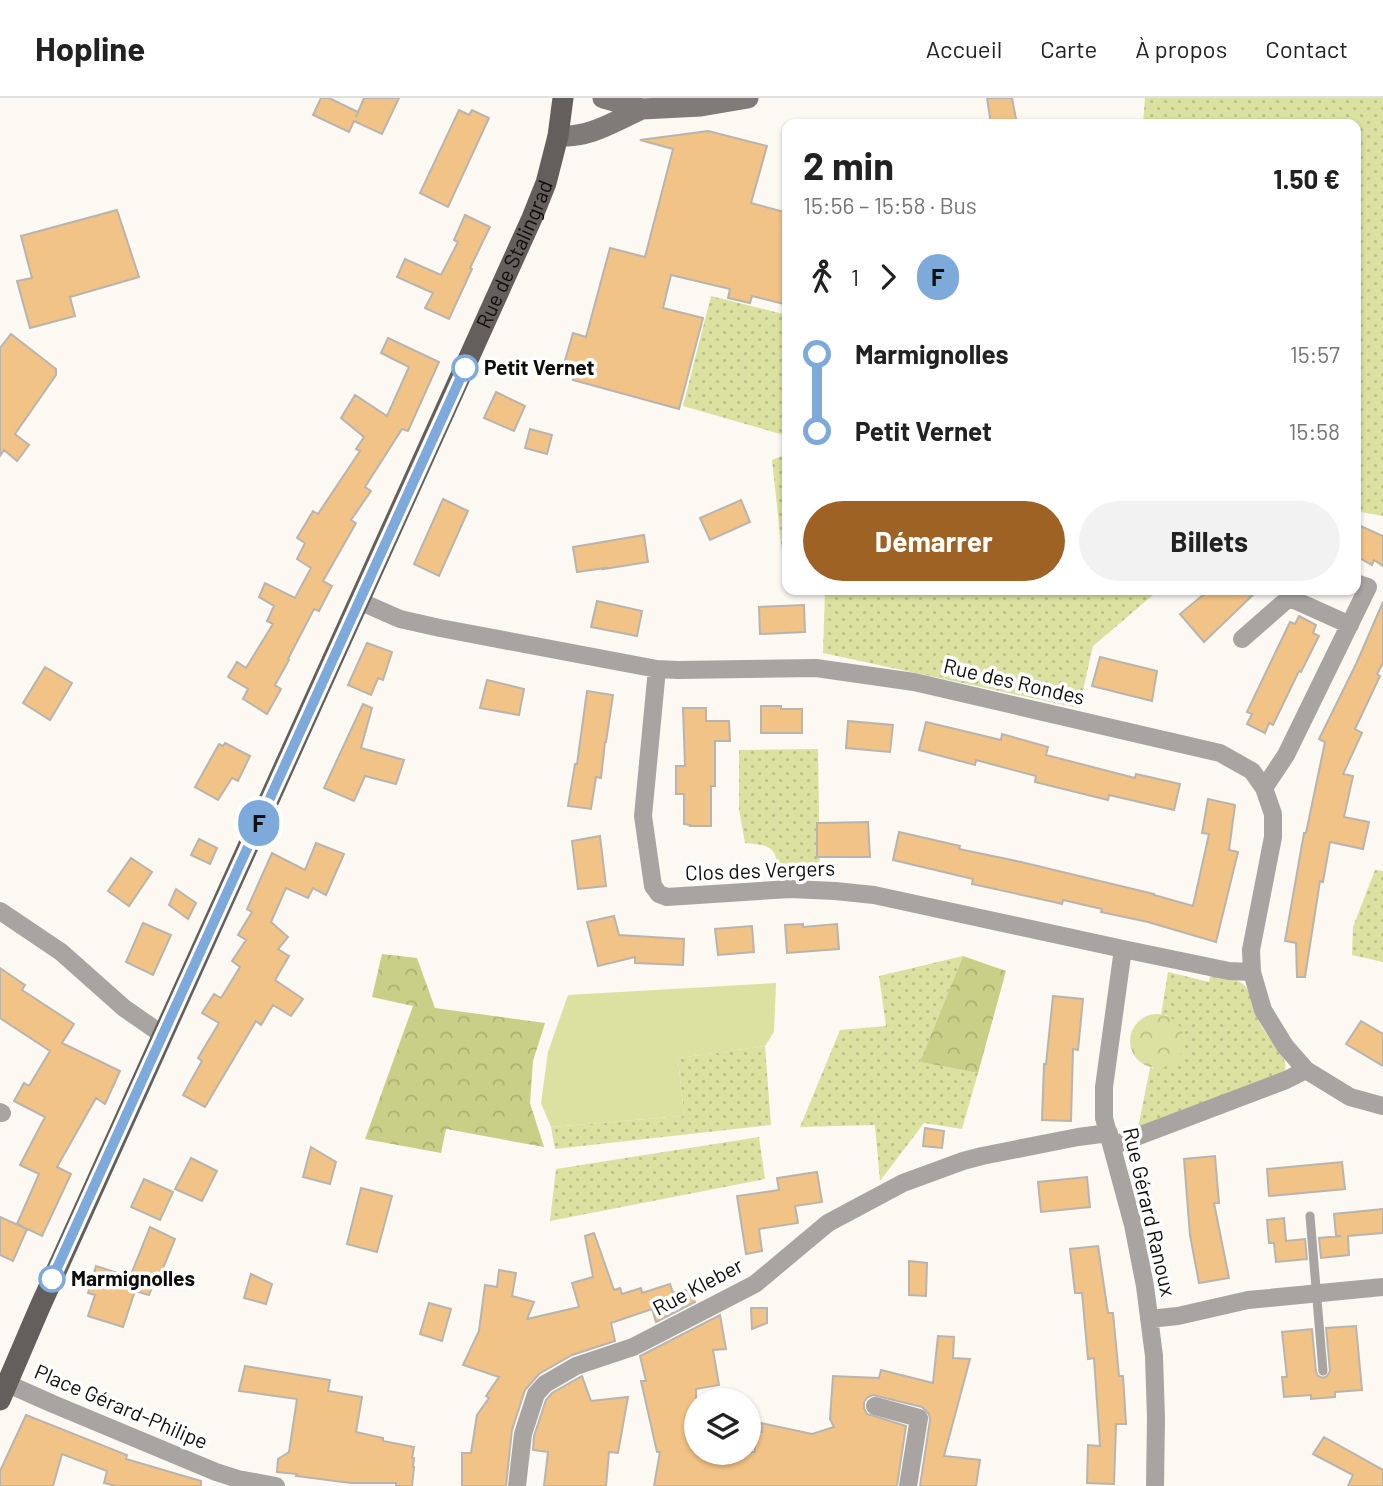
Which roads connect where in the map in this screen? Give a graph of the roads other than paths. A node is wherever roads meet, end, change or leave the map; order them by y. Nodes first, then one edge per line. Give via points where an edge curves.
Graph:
1 (563, 98) edge
2 (603, 98) edge
3 (748, 98) edge
4 (642, 109) junction
5 (558, 136) junction
6 (1361, 585) edge
7 (1293, 595) edge
8 (1296, 595) edge
9 (359, 601) junction
10 (1350, 625) junction
11 (1242, 639) dead end
12 (657, 669) junction
13 (1264, 788) junction
14 (0, 911) edge
15 (1123, 949) junction
16 (1252, 972) junction
17 (163, 1035) junction
18 (1306, 1070) junction
19 (1383, 1106) edge
20 (1110, 1140) junction
21 (1310, 1216) dead end
22 (1383, 1287) edge
23 (1317, 1293) junction
24 (1149, 1319) junction
25 (1323, 1371) dead end
26 (4, 1392) edge
27 (875, 1406) dead end
28 (214, 1479) edge
29 (276, 1486) edge
30 (517, 1486) edge
31 (908, 1486) edge
32 (1155, 1486) edge

1 - 5 main road, Rue de Stalingrad
2 - 4 main road
3 - 4 main road
4 - 5 main road via 588,134
5 - 9 main road, Rue de Stalingrad via 547,183
6 - 10 street via 1368,587
7 - 11 street
8 - 10 street
9 - 12 street, Rue des Rondes via 400,619
9 - 17 main road, Rue de Stalingrad
10 - 13 street via 1286,755
12 - 13 street, Rue des Rondes via 816,668 914,682 1220,753 1252,771
12 - 15 street, Clos des Vergers via 643,816 653,886 659,894 790,889 874,895
13 - 16 street via 1273,814 1273,837 1251,950
14 - 17 street via 61,952 124,1008
15 - 16 street, Clos des Vergers
15 - 20 street, Rue Gérard Ranoux via 1104,1087
16 - 18 street via 1269,1024
17 - 26 main road, Rue de Stalingrad
18 - 19 street via 1350,1097
18 - 20 street, Rue Kleber via 1251,1094
20 - 24 street, Rue Gérard Ranoux via 1133,1225
20 - 30 street, Rue Kleber via 998,1153 903,1184 828,1223 755,1284 633,1347 576,1366 545,1384 536,1394 523,1434
21 - 23 lane
22 - 23 street
23 - 24 street via 1248,1300
23 - 25 lane
24 - 32 street, Rue Gérard Ranoux via 1154,1356
26 - 28 street, Place Gérard-Philipe via 53,1404
27 - 31 street via 919,1418
28 - 29 street, Place Gérard-Philipe

